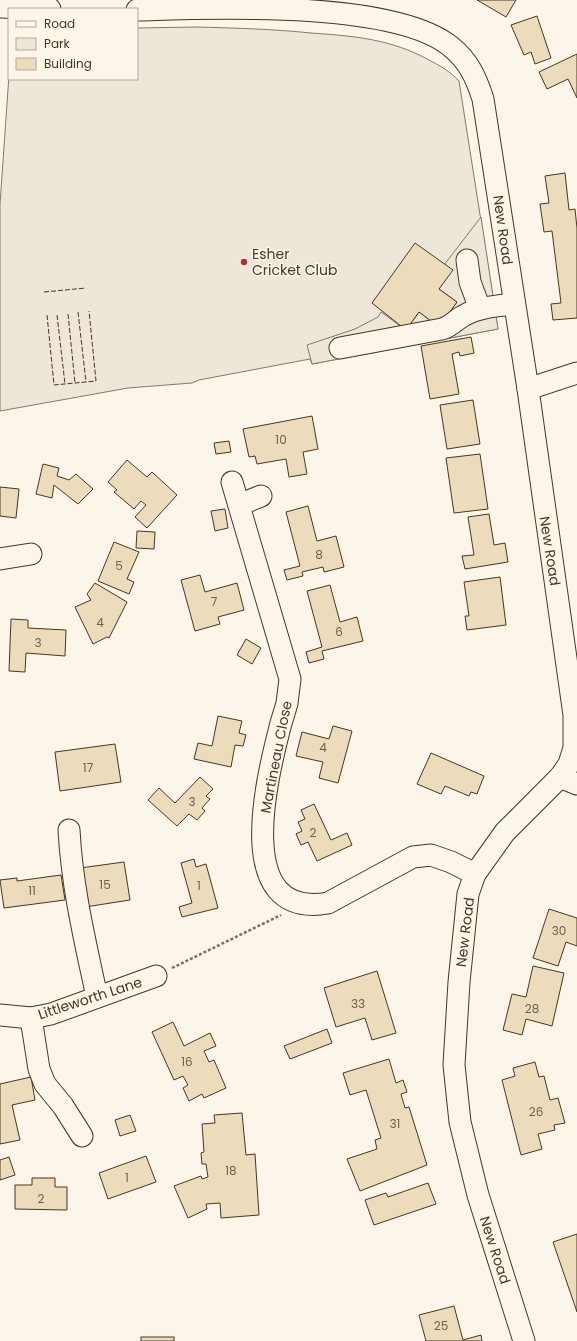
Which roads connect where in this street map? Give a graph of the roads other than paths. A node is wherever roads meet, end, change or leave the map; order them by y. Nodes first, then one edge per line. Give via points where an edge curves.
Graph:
1 (172, 4) edge
2 (0, 7) edge
3 (25, 8) edge
4 (138, 10) edge
5 (467, 260) dead end
6 (514, 304) junction
7 (480, 309) junction
8 (340, 348) dead end
9 (577, 373) edge
10 (528, 389) junction
11 (232, 482) dead end
12 (261, 496) dead end
13 (239, 505) junction
14 (31, 554) dead end
15 (0, 559) edge
16 (568, 780) edge
17 (69, 830) dead end
18 (475, 874) junction
19 (156, 976) road end
20 (97, 997) junction
21 (0, 1015) edge
22 (30, 1018) junction
23 (81, 1138) dead end
24 (524, 1341) edge

1 - 4 street, New Road
1 - 6 street, New Road via 361,16 430,34 465,59 483,99
2 - 3 street
5 - 7 street via 470,282
6 - 7 street
6 - 10 street, New Road
7 - 8 street via 462,316 452,326 442,329
9 - 10 street
10 - 16 street, New Road via 574,716 574,748
11 - 13 street, Martineau Close
12 - 13 street
13 - 18 street, Martineau Close via 290,679 287,704 268,785 262,836 266,867 273,885 283,896 301,905 328,903 413,857 431,855
14 - 15 street
16 - 18 street, New Road via 504,832
17 - 20 street via 77,909
18 - 24 street, New Road via 468,894 459,982 455,1072 460,1122 489,1232
19 - 20 street, Littleworth Lane
20 - 22 street, Littleworth Lane via 51,1014
21 - 22 street, Littleworth Lane
22 - 23 street via 39,1069 45,1084 63,1106

